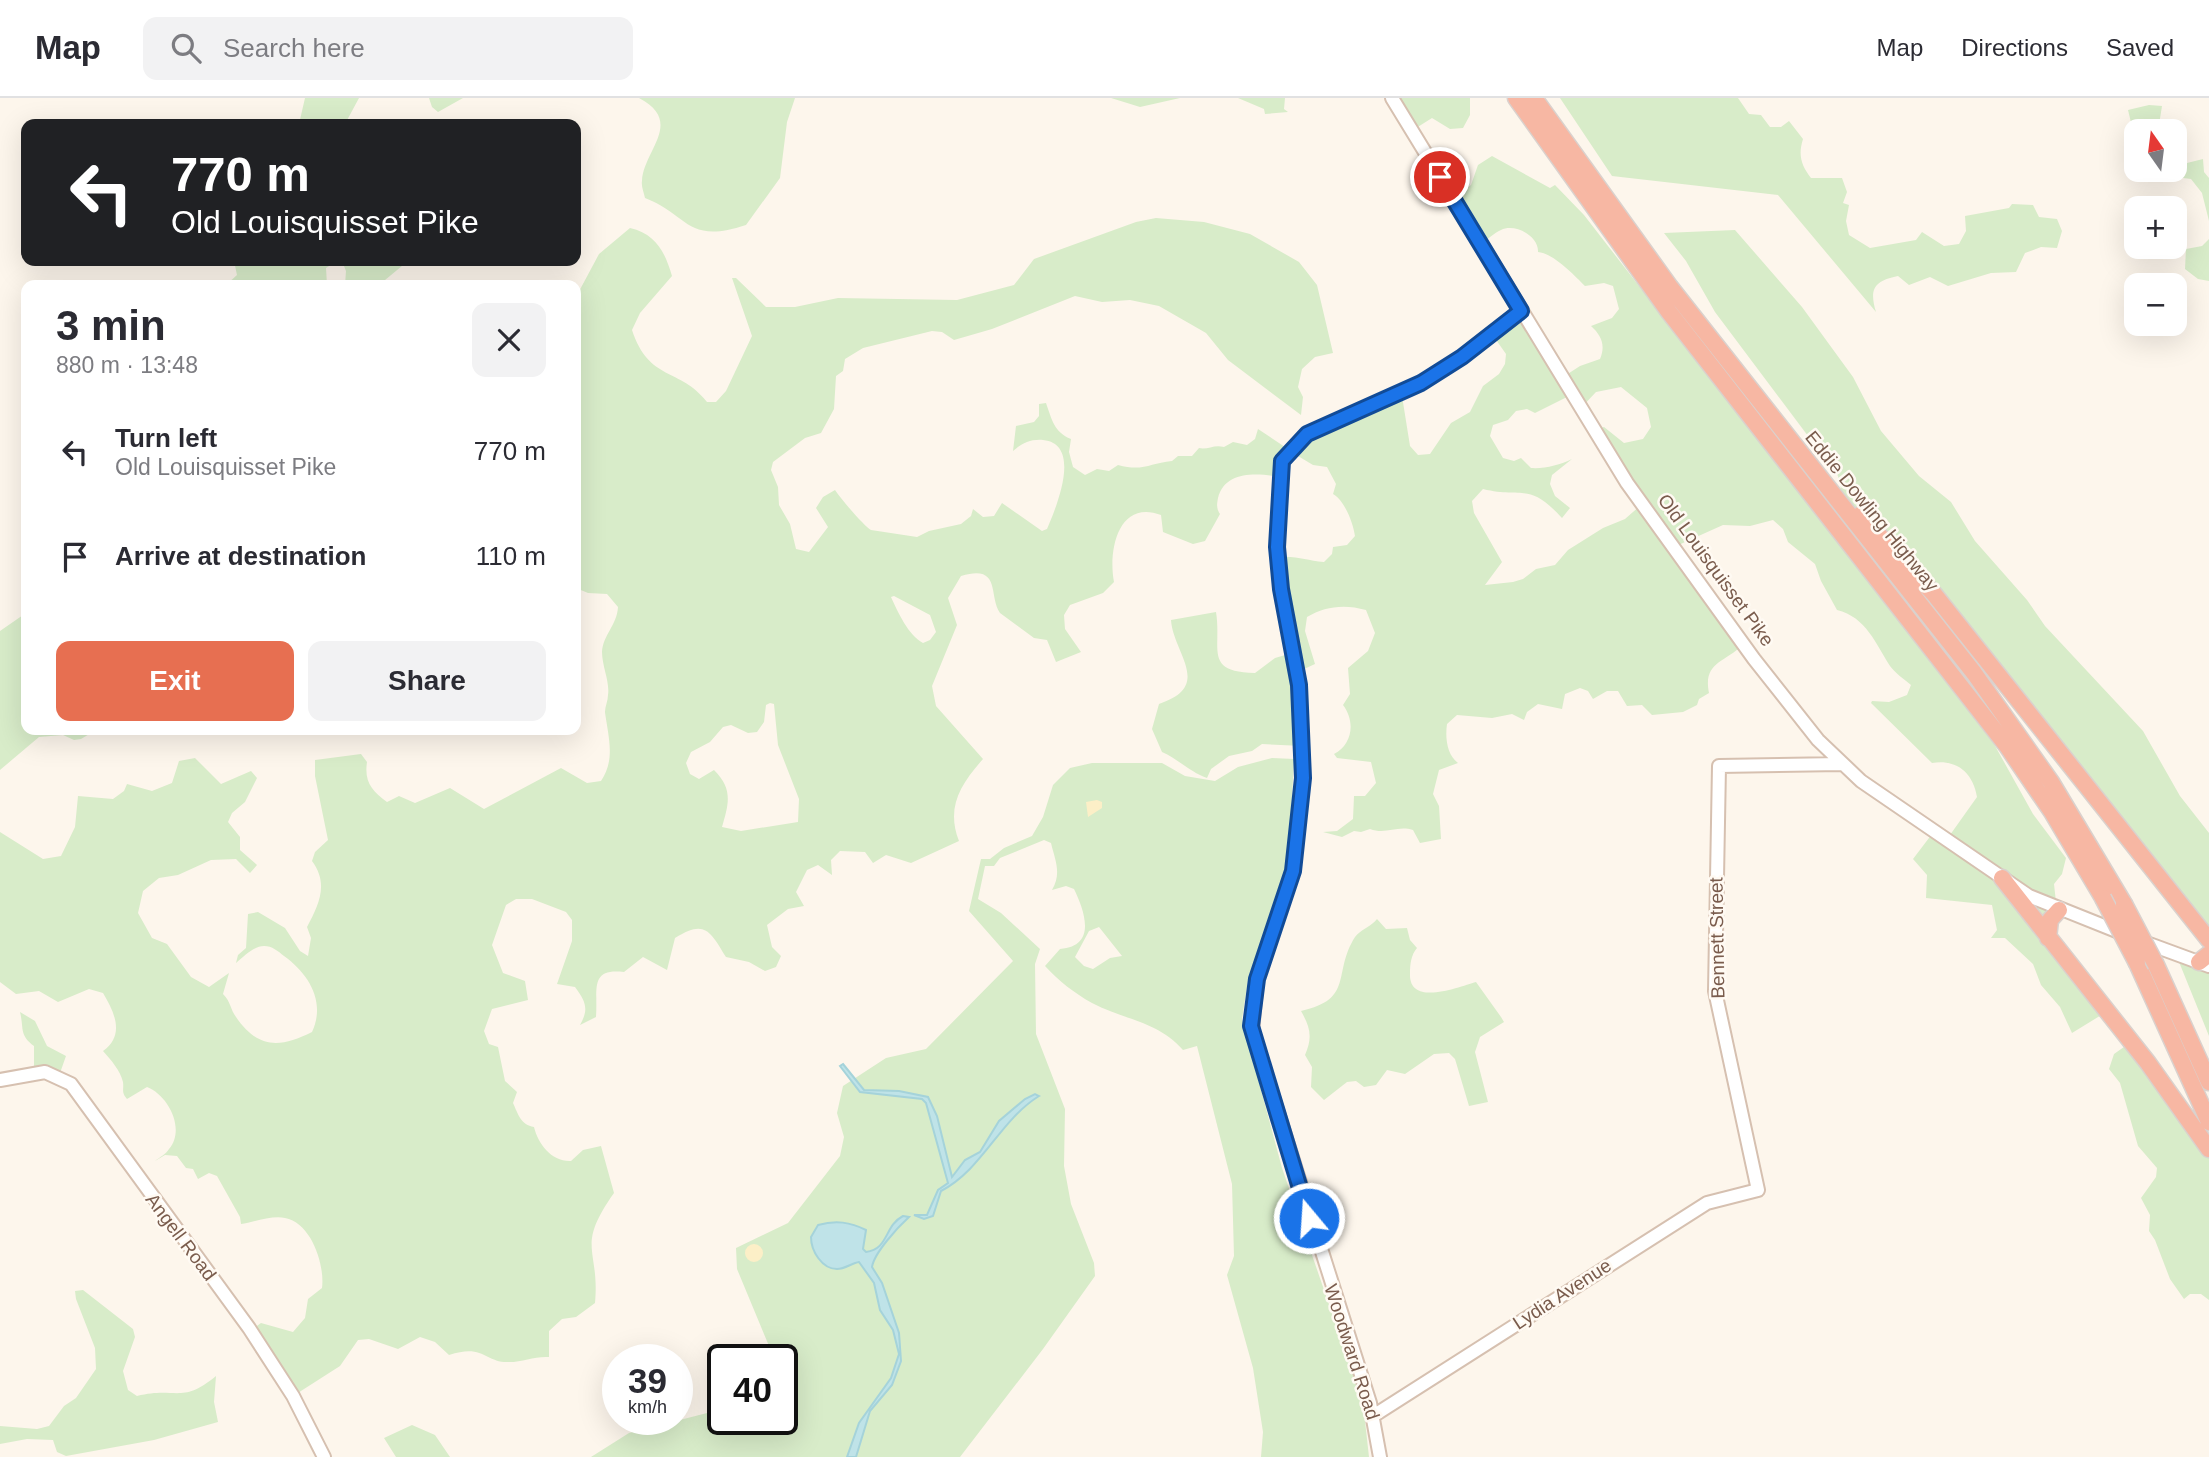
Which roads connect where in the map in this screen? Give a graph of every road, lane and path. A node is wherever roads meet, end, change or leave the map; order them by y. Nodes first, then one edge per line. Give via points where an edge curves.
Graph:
1 (1392, 98) edge
2 (1516, 98) edge
3 (1534, 98) edge
4 (1521, 311) junction
5 (1776, 425) junction
6 (1841, 764) junction
7 (2002, 878) junction
8 (2059, 910) junction
9 (2048, 938) junction
10 (2209, 940) edge
11 (2206, 961) edge
12 (0, 1080) edge
13 (2209, 1082) edge
14 (2209, 1122) edge
15 (2209, 1149) edge
16 (1758, 1190) joint
17 (1373, 1416) junction
18 (324, 1457) edge
19 (1380, 1457) edge

1 - 4 street, Old Louisquisset Pike
2 - 14 highway, Eddie Dowling Highway, bridge via 1669,312 2007,746 2052,812 2137,963
3 - 5 highway, Eddie Dowling Highway
4 - 6 street, Old Louisquisset Pike via 1627,483 1688,570 1789,706
4 - 17 street, Woodward Road via 1421,383 1307,434 1282,461 1277,547 1299,685 1303,778 1293,871 1257,979 1251,1026
5 - 10 highway via 1934,594
5 - 13 highway, Eddie Dowling Highway, bridge via 1974,673 2051,782 2124,904
6 - 7 street, Old Louisquisset Pike
6 - 16 street, Bennett Street via 1719,766 1715,991
7 - 8 street, Old Louisquisset Pike
7 - 9 highway
8 - 9 highway via 2050,920
8 - 11 street, Old Louisquisset Pike
9 - 15 highway via 2148,1063
12 - 18 street, Angell Road via 45,1072 71,1084 249,1328 293,1396
16 - 17 street, Lydia Avenue via 1707,1203
17 - 19 street, Woodward Road

